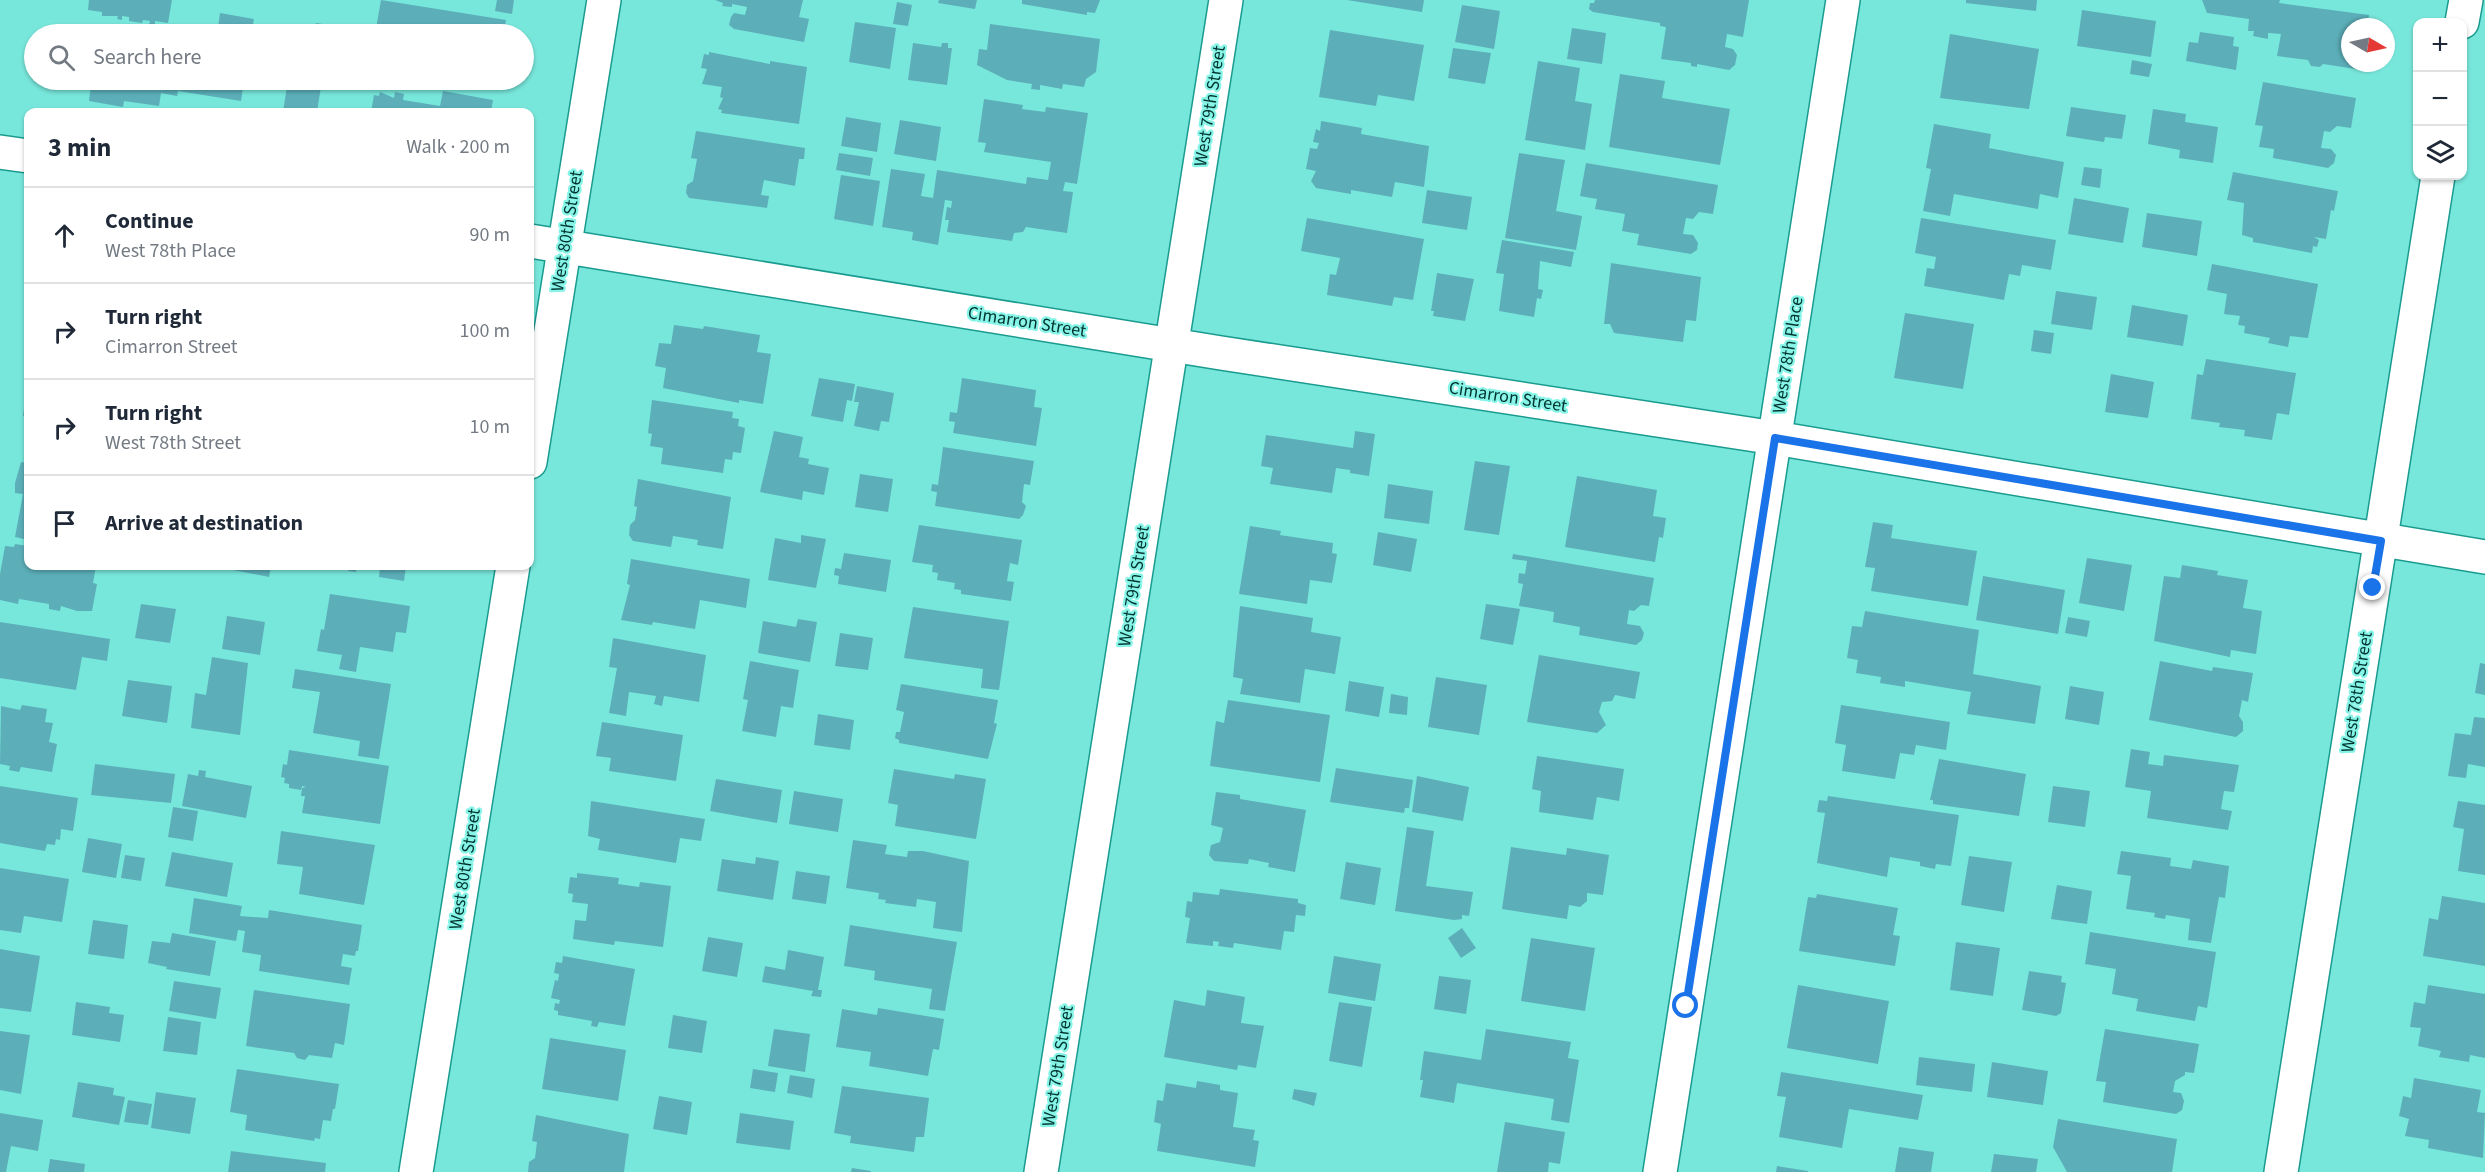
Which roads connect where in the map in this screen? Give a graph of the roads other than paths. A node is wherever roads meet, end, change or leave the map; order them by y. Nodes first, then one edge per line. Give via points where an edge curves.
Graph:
1 (604, 0) edge
2 (1226, 0) edge
3 (1843, 0) edge
4 (2466, 0) edge
5 (2463, 18) edge
6 (0, 152) edge
7 (24, 155) edge
8 (2437, 180) edge
9 (534, 242) edge
10 (564, 247) junction
11 (1172, 345) junction
12 (534, 437) edge
13 (1775, 438) junction
14 (2381, 541) junction
15 (2485, 557) edge
16 (512, 570) edge
17 (416, 1172) edge
18 (1041, 1172) edge
19 (1660, 1172) edge
20 (2281, 1172) edge

1 - 10 street, West 80th Street
2 - 11 street, West 79th Street
3 - 13 street, West 78th Place
4 - 5 street
6 - 7 street
8 - 14 street, West 78th Street
9 - 10 street, Cimarron Street
10 - 11 street, Cimarron Street
10 - 12 street, West 80th Street
11 - 13 street, Cimarron Street
11 - 18 street, West 79th Street
13 - 14 street, Cimarron Street
13 - 19 street, West 78th Place
14 - 15 street, Cimarron Street
14 - 20 street, West 78th Street
16 - 17 street, West 80th Street

